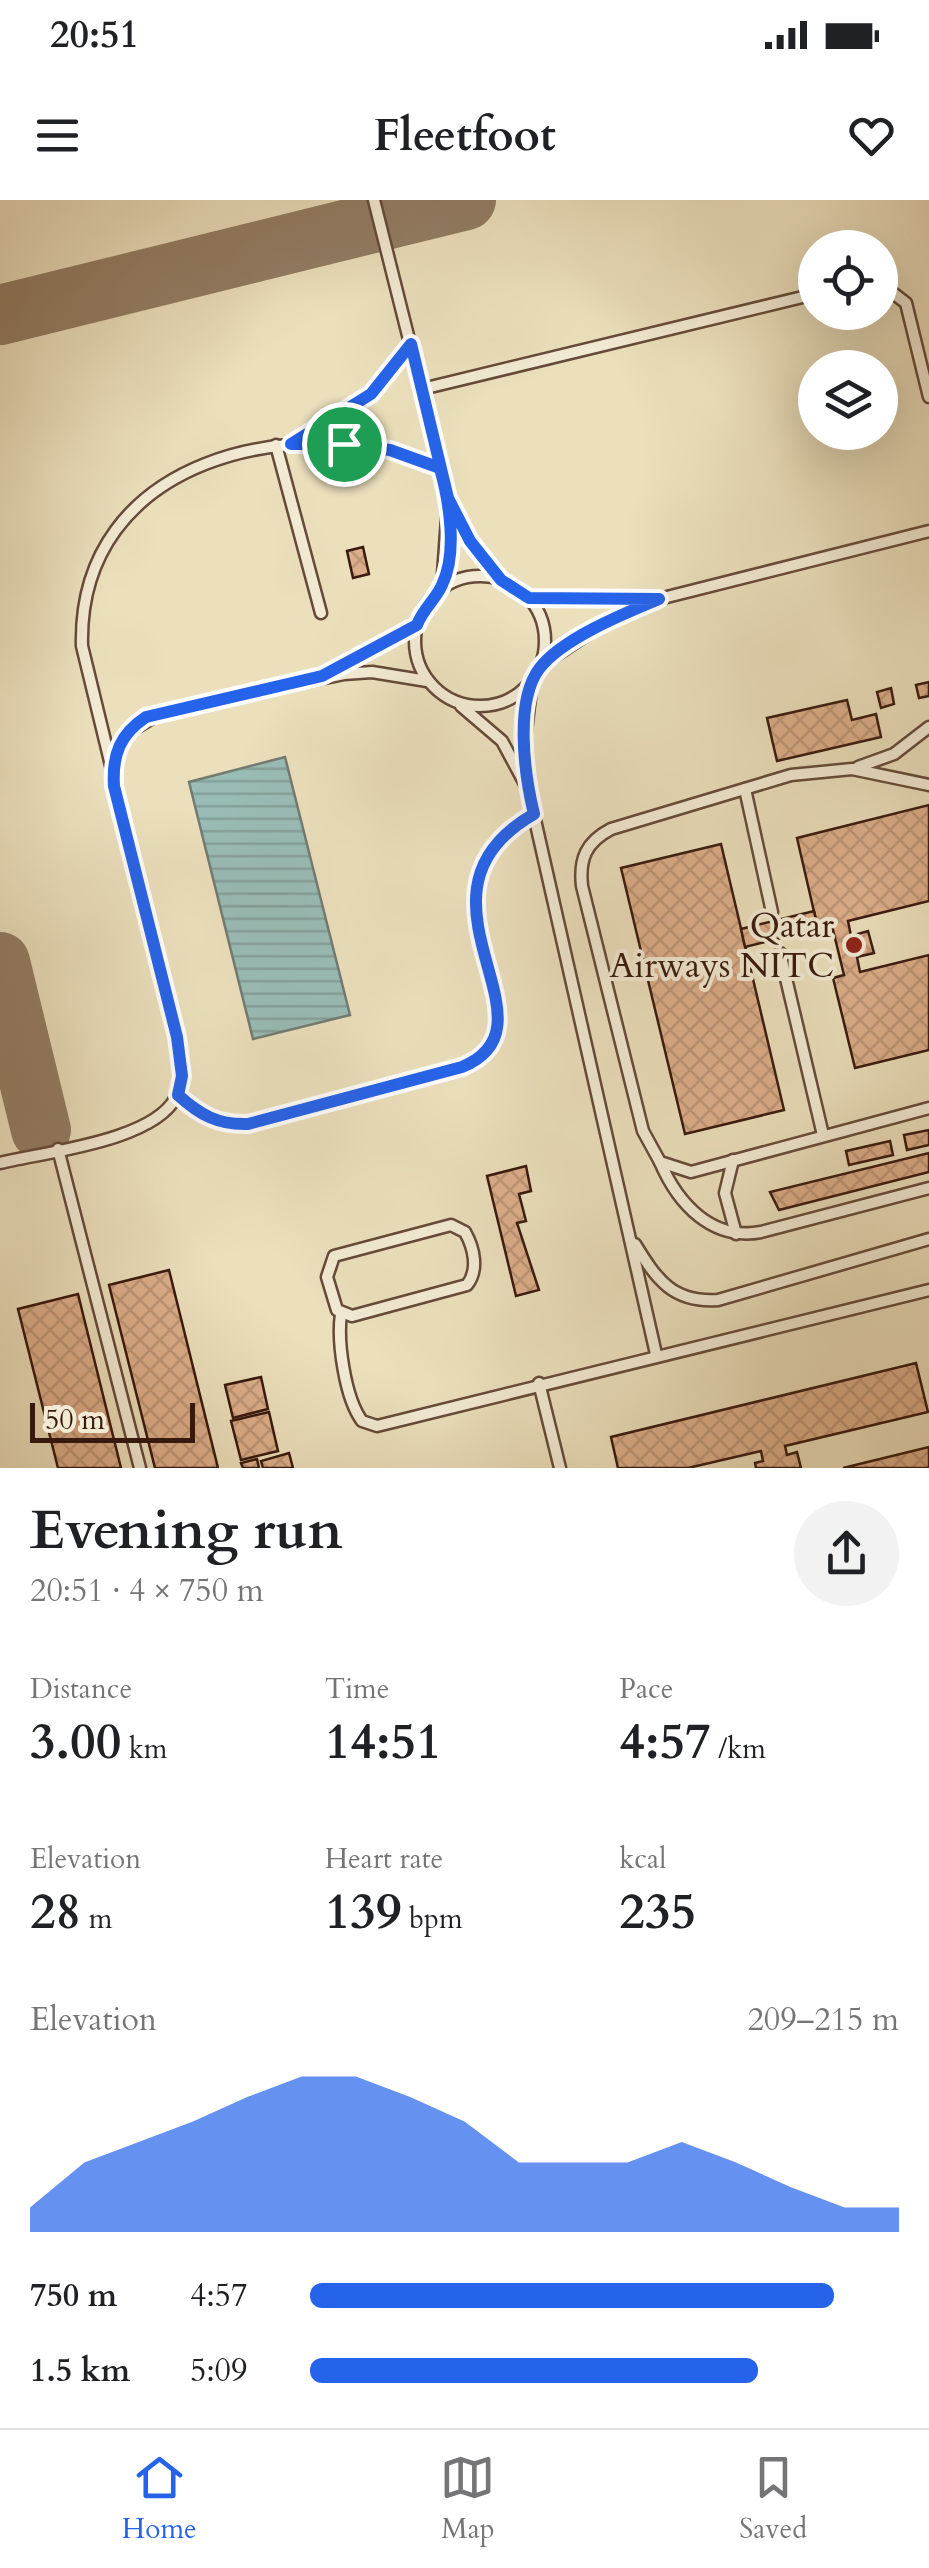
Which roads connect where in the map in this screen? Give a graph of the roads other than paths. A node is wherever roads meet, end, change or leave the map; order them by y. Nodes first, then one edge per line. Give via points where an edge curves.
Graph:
1 (374, 200) edge
2 (898, 297) edge
3 (798, 298) edge
4 (411, 344) junction
5 (422, 388) junction
6 (929, 396) edge
7 (291, 444) junction
8 (276, 445) junction
9 (440, 468) junction
10 (448, 498) junction
11 (929, 531) edge
12 (501, 580) junction
13 (442, 588) junction
14 (529, 598) junction
15 (659, 599) junction
16 (322, 613) dead end
17 (417, 625) junction
18 (540, 666) junction
19 (322, 676) junction
20 (427, 681) junction
21 (532, 681) junction
22 (458, 704) junction
23 (929, 727) edge
24 (852, 769) junction
25 (929, 785) edge
26 (114, 786) junction
27 (528, 790) junction
28 (745, 790) junction
29 (534, 814) junction
30 (772, 912) dead end
31 (780, 953) dead end
32 (178, 1095) junction
33 (929, 1108) edge
34 (823, 1135) junction
35 (58, 1149) junction
36 (733, 1160) junction
37 (660, 1162) junction
38 (0, 1163) edge
39 (929, 1188) edge
40 (629, 1234) junction
41 (736, 1234) junction
42 (929, 1240) edge
43 (929, 1290) edge
44 (341, 1314) junction
45 (656, 1354) junction
46 (539, 1383) junction
47 (140, 1468) edge
48 (560, 1468) edge

1 - 4 lane
2 - 6 lane via 906,303
3 - 5 lane
4 - 5 lane
4 - 7 lane via 371,394
5 - 9 lane
7 - 8 lane
7 - 9 lane via 365,446
8 - 16 lane
8 - 26 lane via 209,462 166,482 133,509 97,562 84,603 82,646
9 - 10 lane
10 - 12 lane
10 - 13 lane
11 - 15 lane
12 - 13 lane via 470,576
12 - 14 lane
13 - 17 lane
14 - 15 lane
14 - 18 lane via 544,631
15 - 18 lane via 597,628
17 - 19 lane
17 - 20 lane via 414,644
18 - 21 lane
19 - 20 lane via 372,672
19 - 26 lane via 146,717 117,748
20 - 22 lane
21 - 22 lane via 499,704
21 - 27 lane via 524,747
22 - 27 lane via 502,741
23 - 24 lane via 894,754
24 - 25 lane
24 - 28 lane via 791,774
26 - 32 lane via 177,1037
27 - 29 lane
28 - 30 lane
28 - 37 lane via 610,829 590,844 580,866 642,1131
29 - 32 lane via 499,838 478,874 474,916 500,1021 476,1061 248,1124 209,1119
29 - 40 lane
31 - 34 lane
32 - 35 lane via 152,1123
33 - 34 lane
34 - 36 lane
35 - 38 lane
35 - 47 lane
36 - 37 lane via 691,1172
36 - 41 lane via 725,1193
37 - 41 lane via 672,1188 698,1216
39 - 41 lane
40 - 42 lane via 657,1279 697,1301
40 - 45 lane
43 - 45 lane
44 - 44 lane via 467,1285 475,1270 465,1232 446,1226 340,1252 329,1262 327,1277
44 - 46 lane via 355,1410 369,1425
45 - 46 lane
46 - 48 lane

